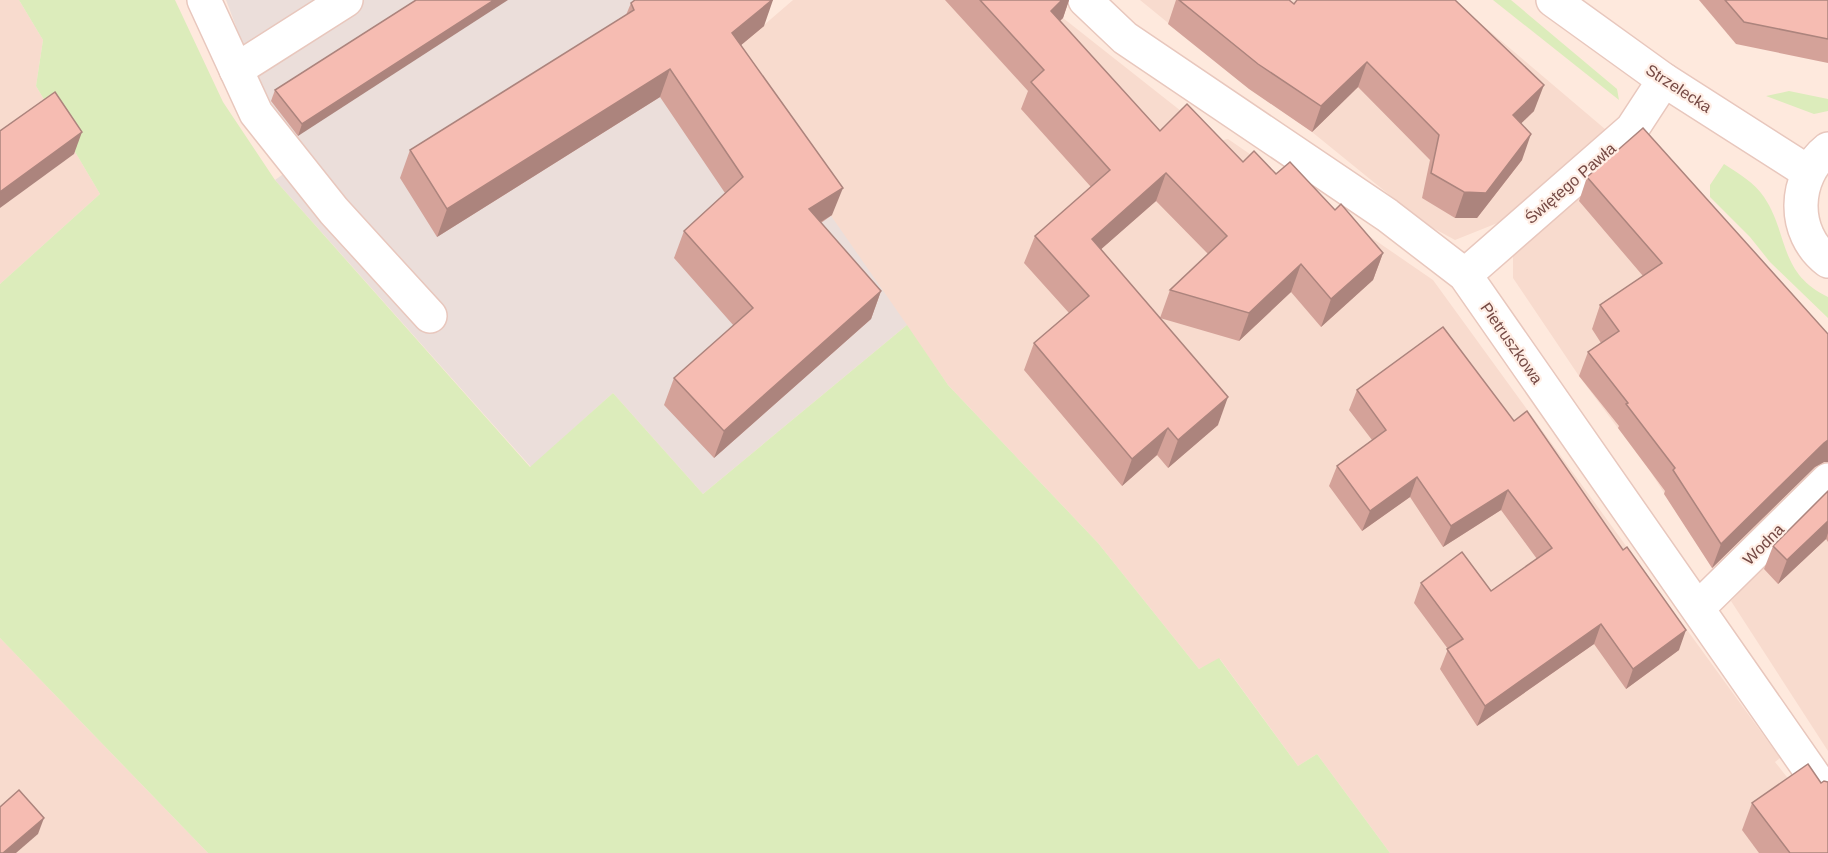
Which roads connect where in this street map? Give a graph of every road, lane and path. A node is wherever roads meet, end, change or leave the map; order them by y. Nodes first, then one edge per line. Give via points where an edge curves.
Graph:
1 (204, 0) edge
2 (346, 0) edge
3 (1085, 0) edge
4 (1553, 0) edge
5 (236, 70) junction
6 (1664, 80) junction
7 (1818, 160) edge
8 (1828, 261) edge
9 (1465, 275) junction
10 (430, 316) dead end
11 (1828, 480) edge
12 (1698, 608) junction
13 (1828, 796) edge

1 - 5 street
2 - 5 street
3 - 9 street, Pietruszkowa via 1125,38 1387,215
4 - 6 street, Strzelecka
5 - 10 street via 256,112 306,176
6 - 7 street, Strzelecka
6 - 9 street, Świętego Pawła via 1632,129
7 - 8 street via 1800,205 1805,232 1818,254
9 - 12 street, Pietruszkowa
11 - 12 street, Wodna
12 - 13 street, Pietruszkowa

